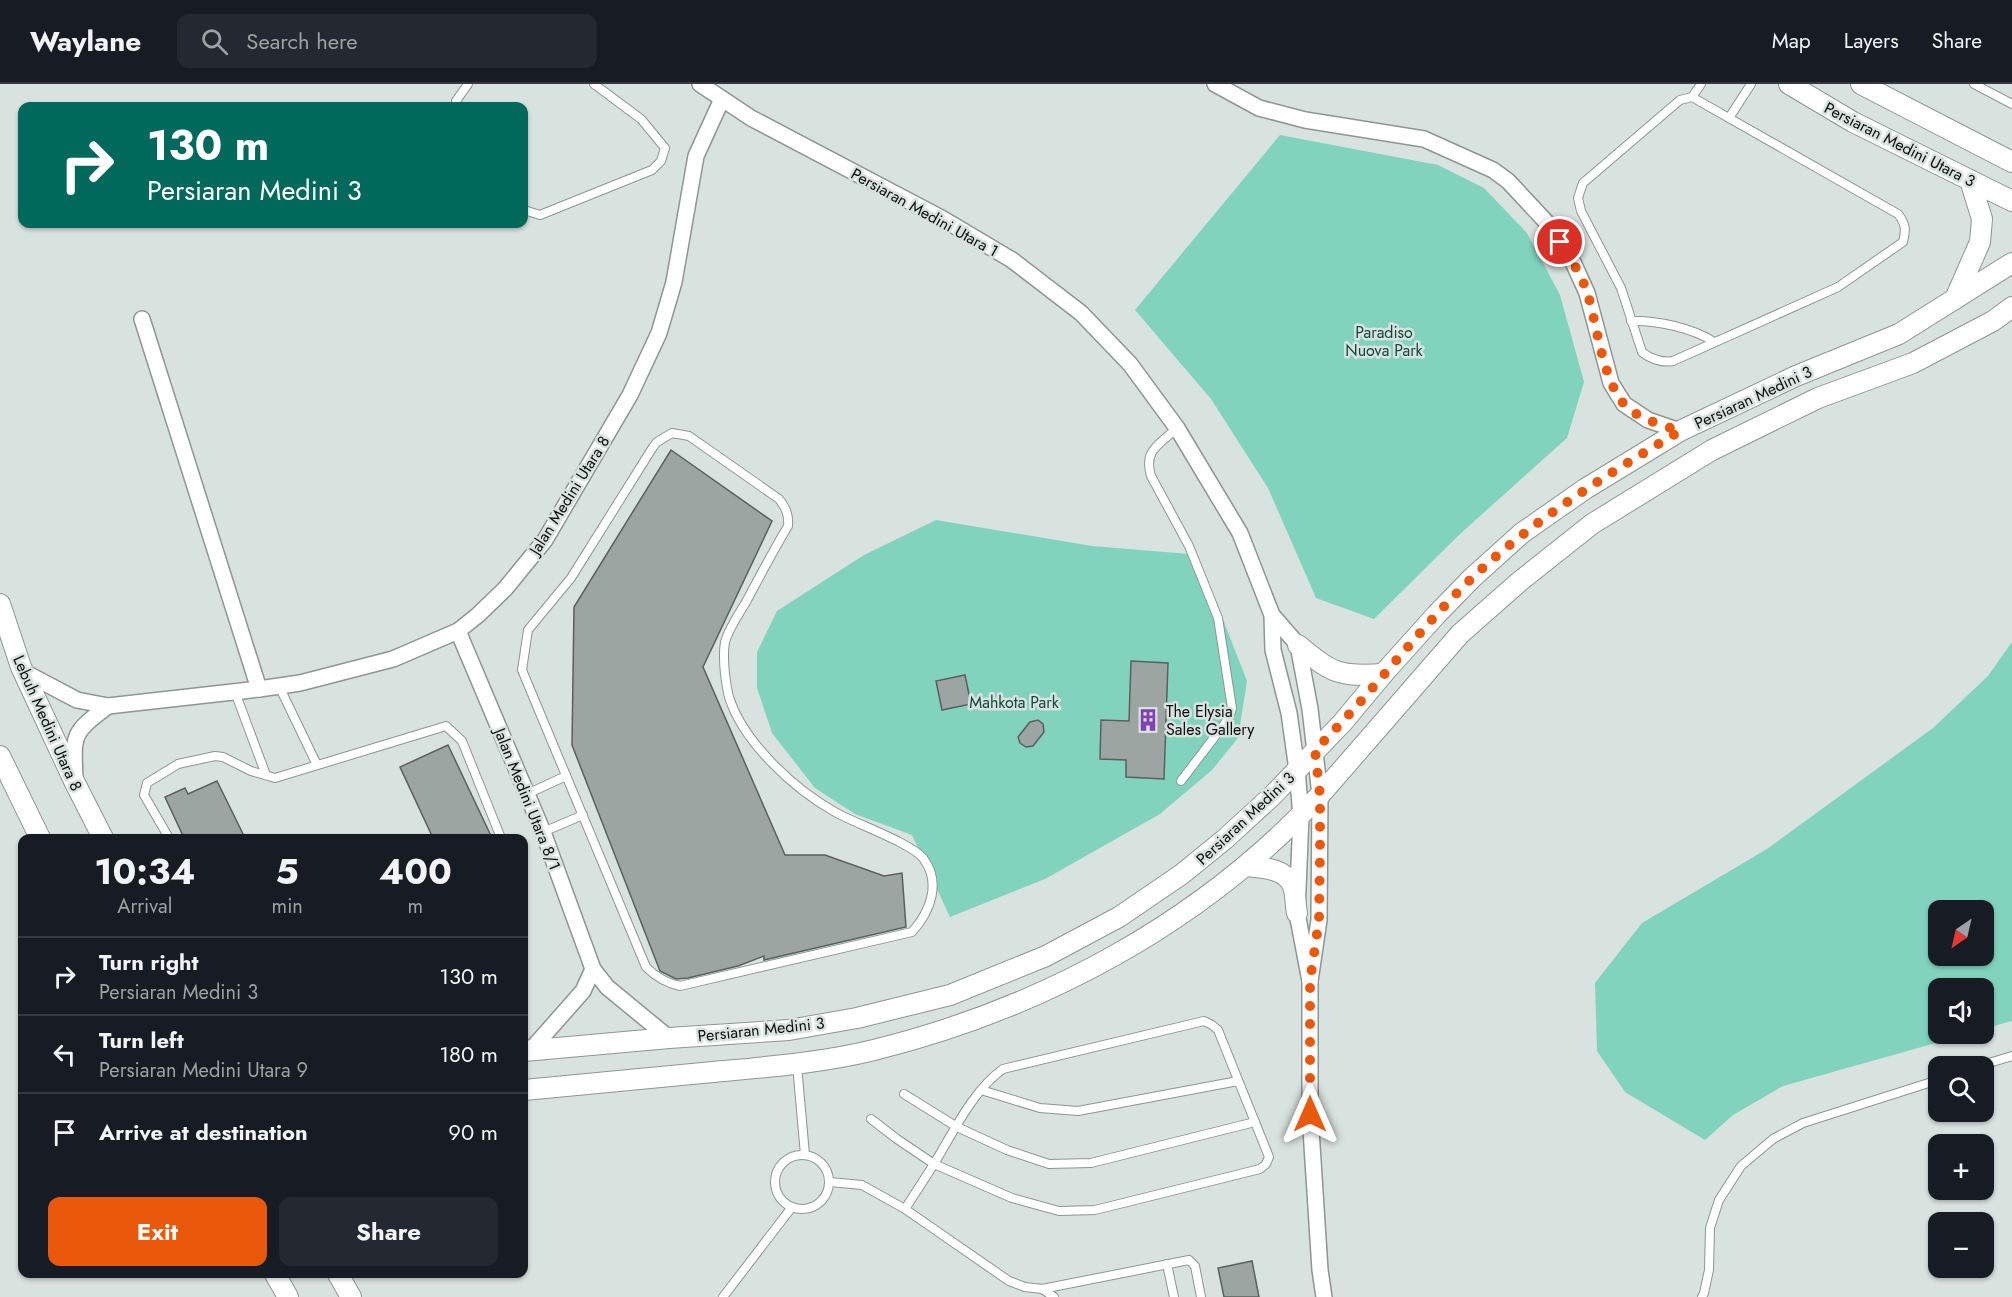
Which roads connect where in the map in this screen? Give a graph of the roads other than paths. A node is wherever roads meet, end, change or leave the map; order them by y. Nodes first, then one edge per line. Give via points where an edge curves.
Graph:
1 (468, 84) edge
2 (594, 84) edge
3 (700, 84) edge
4 (1215, 84) edge
5 (1701, 84) edge
6 (1751, 84) edge
7 (1789, 84) edge
8 (1861, 84) edge
9 (1974, 84) edge
10 (1692, 97) junction
11 (722, 99) junction
12 (456, 102) edge
13 (2012, 104) edge
14 (1729, 118) junction
15 (2012, 162) edge
16 (1970, 180) junction
17 (2012, 201) edge
18 (528, 211) edge
19 (2012, 263) edge
20 (1955, 299) junction
21 (2012, 307) edge
22 (142, 320) dead end
23 (1630, 321) junction
24 (1714, 342) junction
25 (1177, 428) junction
26 (1680, 431) junction
27 (0, 604) edge
28 (1272, 615) junction
29 (458, 631) junction
30 (1298, 645) junction
31 (24, 672) junction
32 (1383, 674) junction
33 (279, 686) junction
34 (259, 690) junction
35 (235, 692) junction
36 (108, 706) junction
37 (1315, 750) junction
38 (0, 756) edge
39 (317, 765) junction
40 (1297, 770) junction
41 (266, 775) junction
42 (4, 776) edge
43 (566, 776) junction
44 (1182, 782) dead end
45 (75, 783) junction
46 (527, 794) junction
47 (1320, 795) junction
48 (583, 814) junction
49 (1301, 816) junction
50 (543, 832) junction
51 (38, 834) edge
52 (101, 834) edge
53 (167, 834) edge
54 (499, 834) edge
55 (1247, 866) junction
56 (1297, 913) junction
57 (593, 969) junction
58 (1310, 981) junction
59 (669, 1038) junction
60 (528, 1050) edge
61 (528, 1051) edge
62 (2012, 1056) edge
63 (1994, 1061) edge
64 (797, 1064) junction
65 (1238, 1081) junction
66 (1928, 1083) edge
67 (528, 1090) edge
68 (981, 1090) junction
69 (904, 1094) dead end
70 (871, 1119) dead end
71 (1255, 1122) junction
72 (957, 1127) junction
73 (805, 1155) junction
74 (934, 1164) junction
75 (830, 1182) junction
76 (792, 1207) junction
77 (905, 1209) junction
78 (1167, 1264) junction
79 (277, 1278) edge
80 (340, 1278) edge
81 (1042, 1288) junction
82 (288, 1297) edge
83 (351, 1297) edge
84 (723, 1297) edge
85 (1054, 1297) edge
86 (1174, 1297) edge
87 (1201, 1297) edge
88 (1324, 1297) edge
89 (1702, 1297) edge

1 - 12 lane
2 - 18 lane via 641,119 665,148 661,161 652,171 540,214
3 - 11 street, Persiaran Medini Utara 1
4 - 26 street via 1259,108 1305,120 1424,139 1493,170 1508,181 1549,225 1572,260 1587,293 1611,383 1624,404 1648,420
5 - 10 lane
6 - 14 lane
7 - 16 street, Persiaran Medini Utara 3 via 1853,122
8 - 15 street
9 - 13 lane
10 - 14 lane
10 - 23 lane via 1680,100 1583,183 1578,198 1621,288
11 - 25 street, Persiaran Medini Utara 1 via 1012,260 1081,313 1130,364
11 - 29 street, Jalan Medini Utara 8 via 696,156 674,282 659,333 630,395 546,540 505,589
14 - 24 lane via 1898,214 1906,231 1903,242 1838,287
16 - 17 street, Persiaran Medini Utara 3
16 - 20 street via 1982,219 1980,242
19 - 20 street, Persiaran Medini 3
20 - 26 street, Persiaran Medini 3 via 1899,334 1796,376
21 - 47 street, Persiaran Medini 3 via 1913,363 1818,398 1712,450 1592,524 1460,634
22 - 34 street
23 - 24 lane via 1649,321 1699,333
23 - 24 lane via 1642,352 1657,360 1673,362
25 - 28 street, Persiaran Medini Utara 1 via 1240,533
25 - 44 lane via 1150,452 1147,463 1189,546 1218,618 1232,708 1229,718
26 - 32 street, Persiaran Medini 3 via 1522,533 1472,578
27 - 31 street, Lebuh Medini Utara 8
28 - 30 street, Persiaran Medini Utara 1
28 - 40 street, Persiaran Medini Utara 1 via 1273,650 1289,713
29 - 33 street, Jalan Medini Utara 8 via 393,659
29 - 46 street, Jalan Medini Utara 8/1
30 - 32 street via 1325,667 1344,674
30 - 37 street, Persiaran Medini Utara 1
31 - 36 street, Jalan Medini Utara 8 via 77,700
31 - 45 street, Lebuh Medini Utara 8
32 - 37 street, Persiaran Medini 3
33 - 34 street, Jalan Medini Utara 8
33 - 39 lane
34 - 35 street, Jalan Medini Utara 8
35 - 36 street, Jalan Medini Utara 8
35 - 41 lane
36 - 45 street via 82,726 74,743
37 - 40 street, Persiaran Medini 3
37 - 47 street, Persiaran Medini Utara 1
38 - 42 street
39 - 41 lane via 275,778
39 - 54 lane via 446,726 462,741
40 - 49 street, Persiaran Medini Utara 1
40 - 59 street, Persiaran Medini 3 via 1241,825 1182,874 1119,917 1001,976 950,995 857,1018 789,1030
41 - 53 lane via 223,757 178,764 147,783 144,795
42 - 51 street
43 - 46 lane
43 - 48 lane
43 - 48 lane via 522,670 528,630 571,578 657,442 672,433 689,436 779,499 789,518 725,643 728,696 739,720 759,749 818,802 922,856 930,870 933,898 912,932 680,986 654,975 646,967
45 - 52 street, Lebuh Medini Utara 8
46 - 50 street, Jalan Medini Utara 8/1
47 - 49 street, Persiaran Medini 3
47 - 58 street, Persiaran Medini Utara 1 via 1319,920
48 - 50 lane
49 - 55 street, Persiaran Medini 3
49 - 56 street, Persiaran Medini Utara 1
50 - 57 street, Jalan Medini Utara 8/1
55 - 56 street via 1282,874 1292,884
55 - 64 street, Persiaran Medini 3 via 1165,926 1050,990 965,1024 873,1050
56 - 58 street, Persiaran Medini Utara 1
57 - 59 street, Jalan Medini Utara 8/1 via 607,987
57 - 60 street via 584,991
58 - 88 street, Persiaran Medini Utara 1 via 1310,1114
59 - 61 street, Persiaran Medini 3
62 - 63 lane
64 - 67 street, Persiaran Medini 3
64 - 73 lane
65 - 68 lane via 1078,1111 1040,1108
65 - 68 lane via 1218,1030 1204,1021 1003,1069
65 - 71 lane
66 - 89 lane via 1803,1123 1773,1138 1741,1166 1719,1200 1710,1228 1709,1270
68 - 72 lane
69 - 72 lane
70 - 74 lane
71 - 72 lane via 1091,1163 1060,1164 1007,1150
71 - 74 lane via 1269,1157 1260,1169 1095,1210 1059,1211 1012,1198
72 - 74 lane
73 - 75 lane via 813,1156 826,1167
73 - 76 lane via 790,1157 775,1175 776,1191
74 - 77 lane
75 - 76 lane via 821,1203 807,1209
75 - 77 lane via 862,1185
76 - 84 lane
77 - 81 lane via 1009,1281
78 - 81 lane
78 - 86 lane
78 - 87 lane via 1185,1260 1193,1263
79 - 82 street
80 - 83 street
81 - 85 lane

